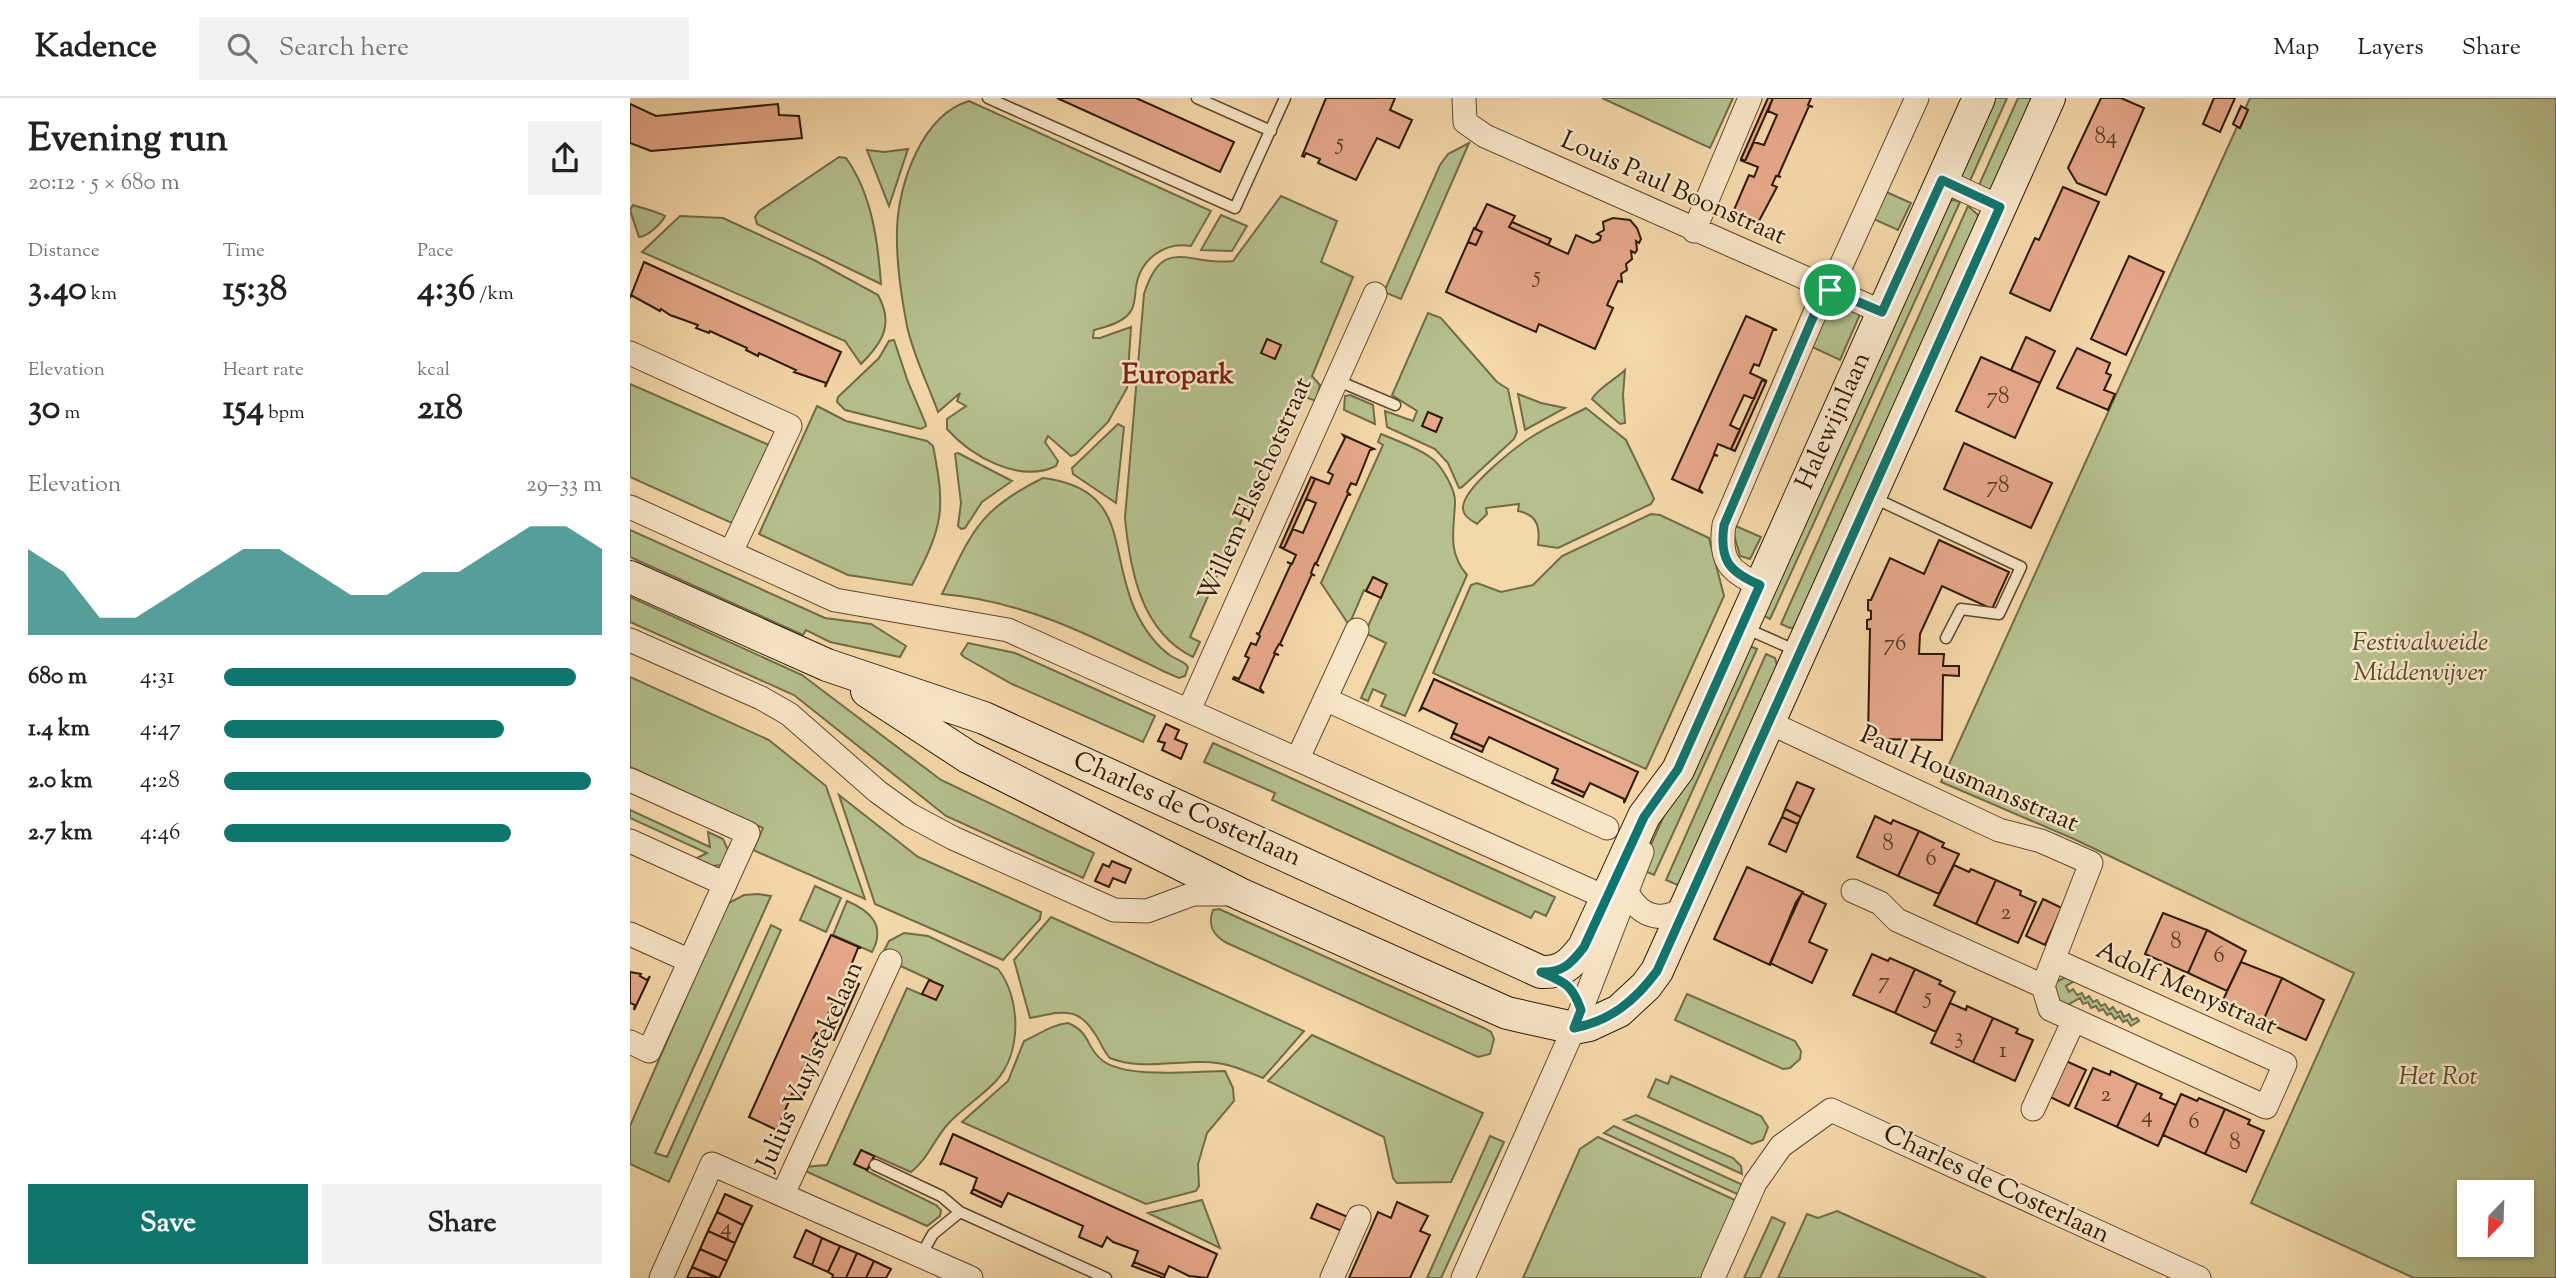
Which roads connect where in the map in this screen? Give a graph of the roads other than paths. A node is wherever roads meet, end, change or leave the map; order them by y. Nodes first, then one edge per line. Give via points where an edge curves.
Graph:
1 (988, 98) edge
2 (1197, 98) edge
3 (1285, 98) edge
4 (1464, 98) edge
5 (1750, 98) edge
6 (1917, 98) edge
7 (1979, 98) edge
8 (2049, 98) edge
9 (1271, 131) junction
10 (1942, 180) junction
11 (2000, 207) junction
12 (1694, 230) junction
13 (1830, 290) junction
14 (1375, 294) dead end
15 (1882, 312) junction
16 (630, 353) edge
17 (1336, 380) junction
18 (1395, 405) dead end
19 (1870, 496) junction
20 (630, 507) edge
21 (731, 552) junction
22 (630, 577) edge
23 (1760, 585) junction
24 (1742, 626) junction
25 (1357, 630) dead end
26 (1946, 638) dead end
27 (630, 640) edge
28 (1800, 652) junction
29 (827, 665) junction
30 (1325, 699) junction
31 (1189, 709) junction
32 (1768, 722) junction
33 (1298, 758) junction
34 (630, 780) edge
35 (1607, 828) dead end
36 (630, 841) edge
37 (725, 884) junction
38 (1853, 891) dead end
39 (1240, 894) junction
40 (1618, 896) junction
41 (1687, 904) junction
42 (630, 934) edge
43 (2054, 960) junction
44 (690, 961) junction
45 (890, 961) dead end
46 (1541, 972) junction
47 (2043, 986) junction
48 (1577, 1019) junction
49 (2074, 1020) junction
50 (630, 1042) edge
51 (2033, 1109) dead end
52 (875, 1165) dead end
53 (783, 1194) junction
54 (960, 1212) junction
55 (1359, 1217) dead end
56 (921, 1255) junction
57 (661, 1278) edge
58 (971, 1278) edge
59 (1106, 1278) edge
60 (1332, 1278) edge
61 (1462, 1278) edge
62 (1713, 1278) edge
63 (2199, 1278) edge

1 - 9 lane via 1235,208
2 - 9 lane
3 - 9 lane
4 - 12 street, Louis Paul Boonstraat via 1465,122 1472,129
5 - 12 street
6 - 13 street
7 - 10 main road, Halewijnlaan
8 - 11 main road
10 - 11 street
10 - 15 main road, Halewijnlaan
11 - 19 main road
12 - 13 street, Louis Paul Boonstraat
13 - 15 street, Louis Paul Boonstraat
13 - 23 street via 1817,308 1724,525 1724,554 1731,570
14 - 17 street, Willem Elsschotstraat
15 - 23 main road, Halewijnlaan
16 - 21 street via 790,426
17 - 18 lane
17 - 31 street, Willem Elsschotstraat
19 - 26 lane via 2021,567 1999,614 1961,609
19 - 28 main road
20 - 21 street
21 - 31 street via 835,600 1008,630
22 - 29 main road, Charles de Costerlaan
23 - 24 main road, Halewijnlaan
24 - 28 lane
24 - 40 main road, Halewijnlaan via 1678,769 1644,817
25 - 30 street
27 - 39 street, Charles de Costerlaan via 789,714 910,815 1114,910 1147,911 1193,894
28 - 32 main road
29 - 39 main road, Charles de Costerlaan via 968,757
29 - 46 main road, Charles de Costerlaan via 984,718
30 - 33 street
30 - 35 street
31 - 33 street
32 - 41 main road
32 - 43 street, Paul Housmansstraat via 1999,830 2041,841 2091,863
33 - 40 street
34 - 37 street via 748,833
36 - 37 street
37 - 44 street
38 - 47 street via 1880,903 1897,920
39 - 48 main road, Charles de Costerlaan via 1507,1013
40 - 41 street via 1647,915 1661,918 1677,914
40 - 46 main road via 1571,964 1556,972
40 - 48 street
41 - 48 main road via 1646,986 1612,1014 1589,1025
42 - 44 street
43 - 47 street, Adolf Menystraat
43 - 49 street, Adolf Menystraat via 2285,1064 2266,1107
44 - 50 street via 649,1051
45 - 53 street, Julius Vuylstekelaan
46 - 48 street, Charles de Costerlaan via 1566,983 1575,993
47 - 49 street, Adolf Menystraat via 2050,1009
48 - 61 street
49 - 51 street
52 - 54 lane via 941,1196
53 - 56 street, Julius Vuylstekelaan
53 - 57 street, Julius Vuylstekelaan via 712,1164
54 - 56 lane via 933,1234
54 - 59 lane
55 - 60 street
56 - 58 street, Julius Vuylstekelaan
62 - 63 street, Charles de Costerlaan via 1755,1183 1781,1146 1831,1110

